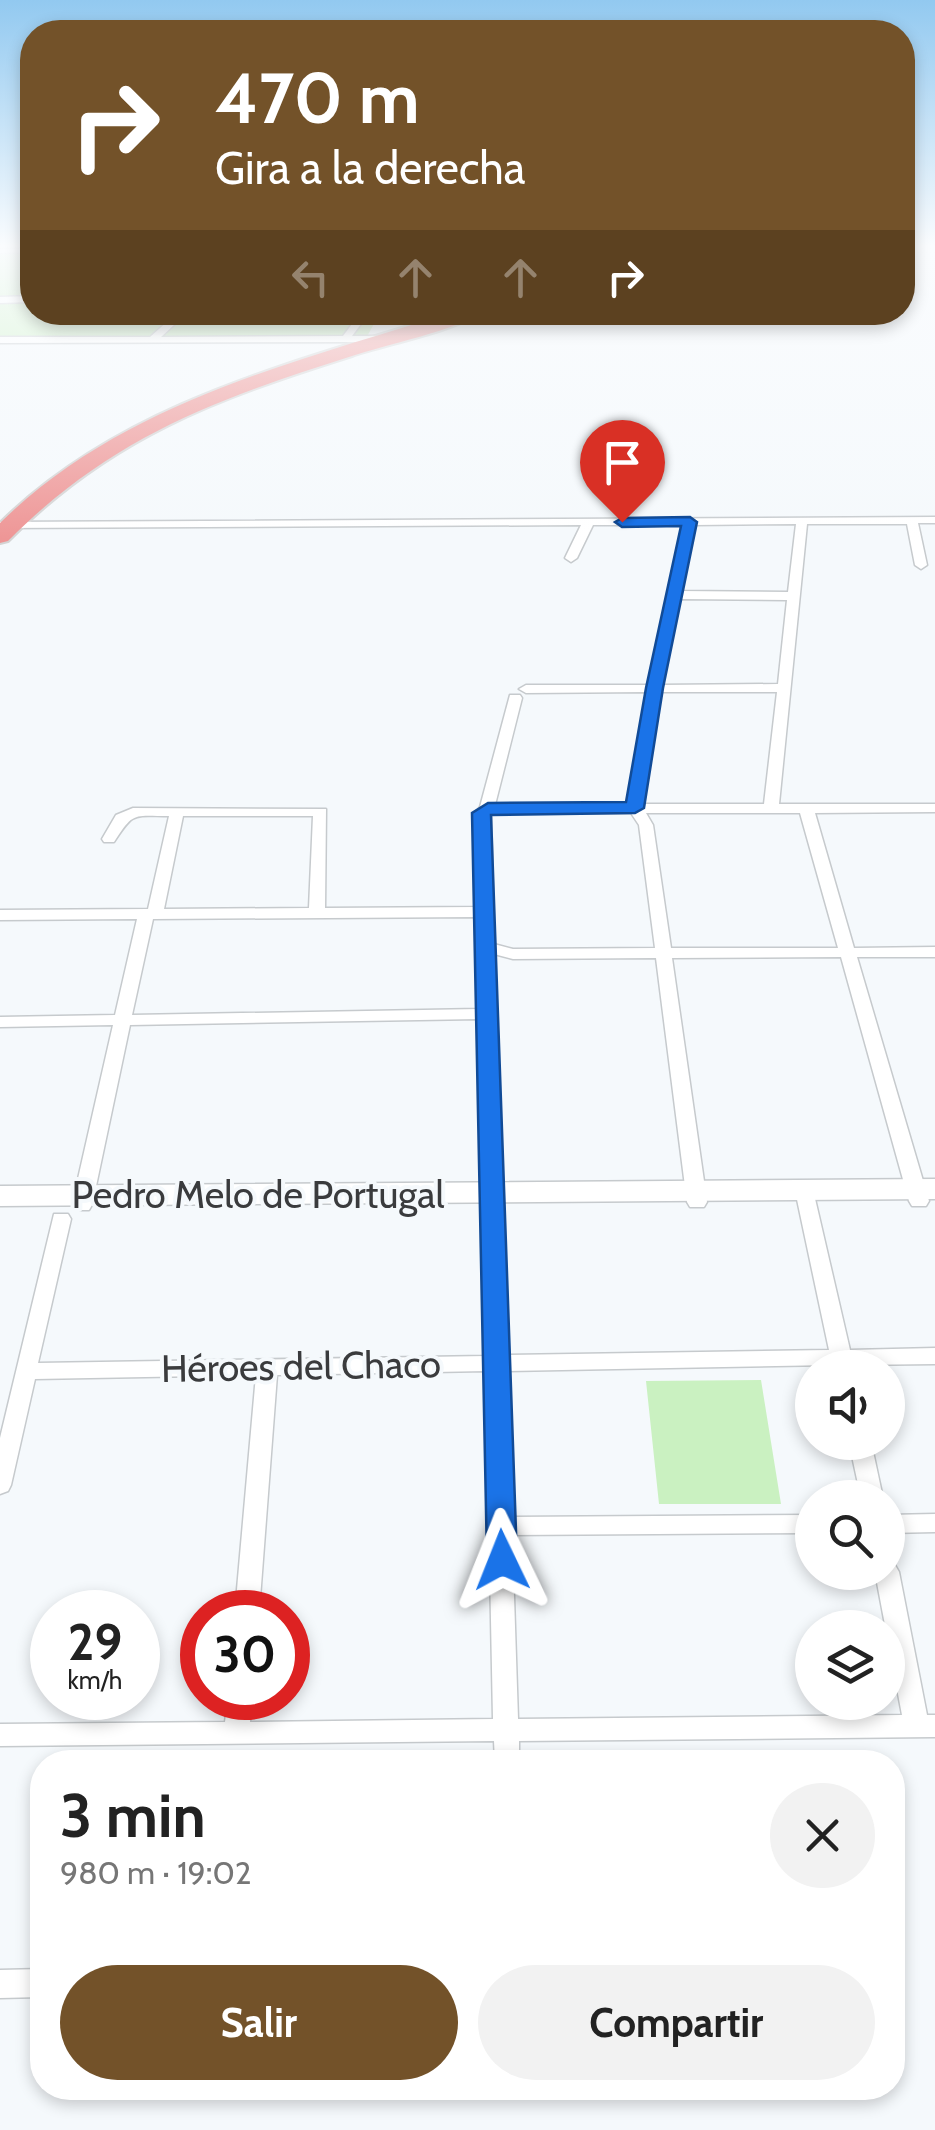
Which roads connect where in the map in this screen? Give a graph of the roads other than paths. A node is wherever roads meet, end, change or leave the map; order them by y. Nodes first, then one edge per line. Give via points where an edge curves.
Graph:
1 (369, 346) edge
2 (912, 520) junction
3 (935, 520) edge
4 (802, 521) junction
5 (690, 522) junction
6 (588, 523) junction
7 (3, 529) edge
8 (570, 558) dead end
9 (920, 565) dead end
10 (674, 595) junction
11 (794, 596) junction
12 (654, 688) junction
13 (784, 688) junction
14 (635, 808) junction
15 (771, 808) junction
16 (935, 808) edge
17 (488, 809) junction
18 (807, 810) junction
19 (178, 812) junction
20 (109, 839) dead end
21 (485, 912) junction
22 (151, 914) junction
23 (317, 914) junction
24 (0, 915) edge
25 (486, 948) junction
26 (847, 952) junction
27 (935, 952) edge
28 (663, 953) junction
29 (489, 1014) junction
30 (124, 1020) junction
31 (0, 1022) edge
32 (926, 1195) edge
33 (0, 1196) edge
34 (696, 1196) junction
35 (806, 1196) junction
36 (492, 1198) junction
37 (0, 1206) edge
38 (76, 1206) junction
39 (839, 1350) edge
40 (935, 1356) edge
41 (905, 1358) edge
42 (795, 1362) edge
43 (497, 1363) junction
44 (267, 1368) junction
45 (26, 1371) junction
46 (1, 1475) edge
47 (795, 1524) edge
48 (905, 1524) edge
49 (935, 1524) edge
50 (501, 1526) junction
51 (249, 1590) edge
52 (892, 1590) edge
53 (239, 1720) edge
54 (926, 1726) edge
55 (506, 1730) junction
56 (238, 1732) junction
57 (0, 1735) edge
58 (507, 1750) edge
59 (0, 1984) edge
60 (30, 1984) edge

1 - 7 highway via 136,432 78,466
2 - 3 street
2 - 4 street
2 - 9 street
4 - 5 street
4 - 11 street
5 - 6 street
5 - 10 street
6 - 7 street
6 - 8 street
10 - 11 street
10 - 12 street
11 - 13 street
12 - 13 street
12 - 14 street
12 - 17 street via 520,694
13 - 15 street
14 - 15 street
14 - 17 street
14 - 28 street via 646,824
15 - 18 street
16 - 18 street
17 - 21 street via 482,813
18 - 26 street
19 - 20 street via 129,813
19 - 22 street
19 - 23 street via 321,813
21 - 23 street
21 - 25 street
22 - 23 street
22 - 24 street
22 - 30 street
25 - 28 street via 513,954
25 - 29 street
26 - 27 street
26 - 28 street
26 - 32 street
28 - 34 street
29 - 30 street
29 - 36 street
30 - 31 street
30 - 38 street
32 - 35 street, Pedro Melo de Portugal
33 - 38 street, Pedro Melo de Portugal
34 - 35 street, Pedro Melo de Portugal
34 - 36 street, Pedro Melo de Portugal
35 - 39 street
36 - 38 street, Pedro Melo de Portugal
36 - 43 street
37 - 38 street, Pedro Melo de Portugal
38 - 45 street
40 - 41 street, Héroes del Chaco
42 - 43 street, Héroes del Chaco
43 - 44 street, Héroes del Chaco
43 - 50 street
44 - 45 street, Héroes del Chaco
44 - 51 street
45 - 46 street
47 - 50 street
48 - 49 street
50 - 55 street
52 - 54 street
53 - 56 street
54 - 55 street
55 - 56 street
55 - 58 street
56 - 57 street
59 - 60 street

